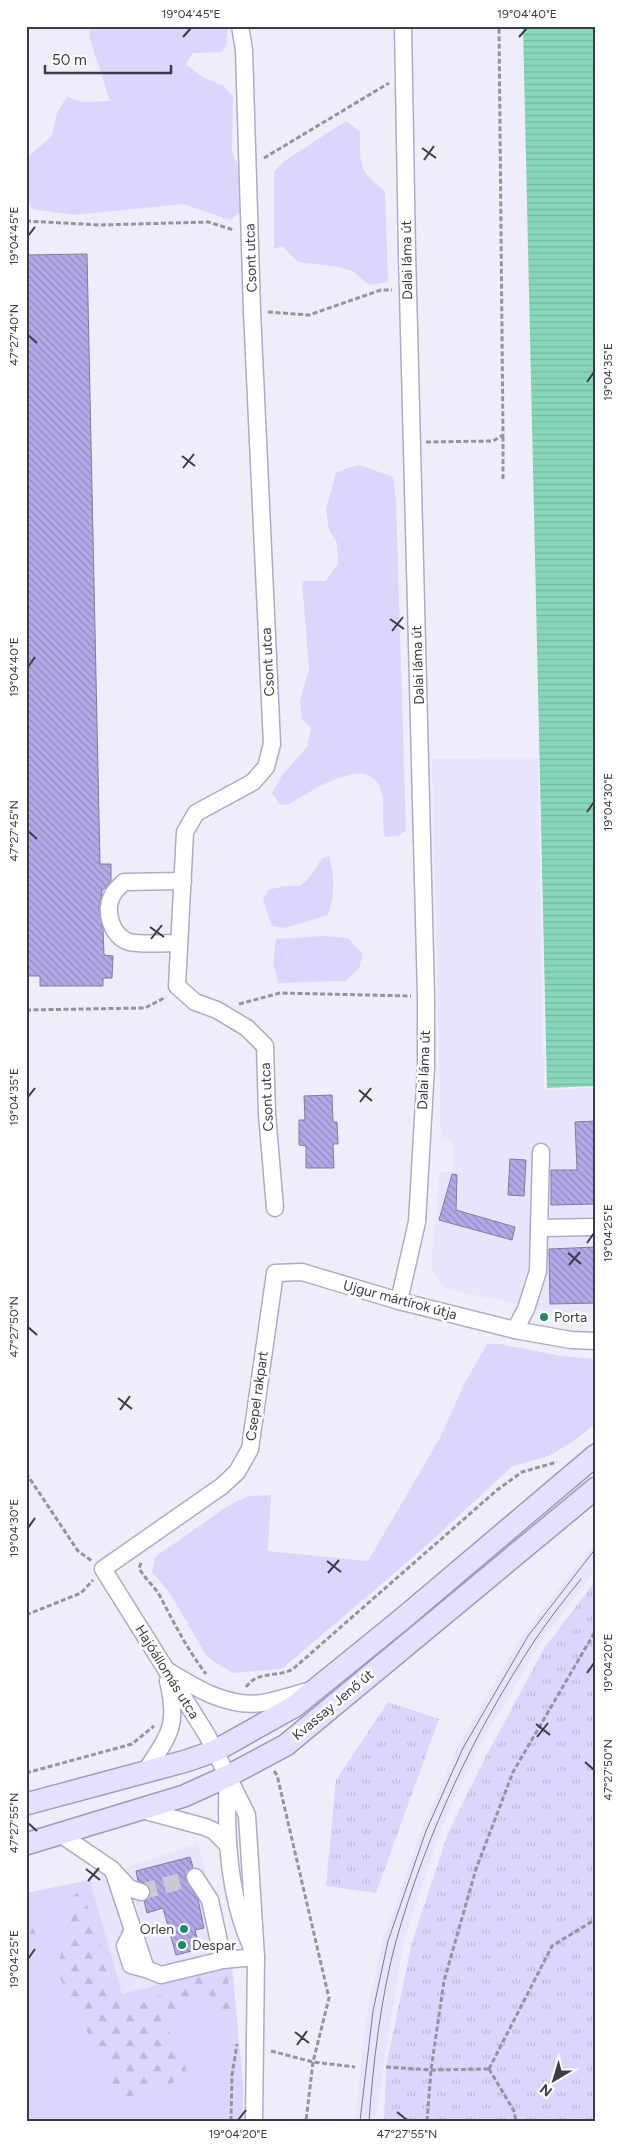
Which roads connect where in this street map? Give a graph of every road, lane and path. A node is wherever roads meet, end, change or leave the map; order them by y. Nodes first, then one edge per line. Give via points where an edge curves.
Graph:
1 (240, 26) edge
2 (403, 26) edge
3 (499, 26) edge
4 (405, 74) junction
5 (248, 167) junction
6 (26, 221) edge
7 (250, 235) junction
8 (408, 291) junction
9 (252, 311) junction
10 (503, 435) junction
11 (412, 443) junction
12 (503, 479) dead end
13 (183, 881) junction
14 (180, 944) junction
15 (177, 986) junction
16 (426, 997) junction
17 (26, 1010) edge
18 (217, 1010) junction
19 (541, 1152) dead end
20 (276, 1208) dead end
21 (596, 1227) edge
22 (539, 1228) junction
23 (275, 1273) joint
24 (399, 1301) junction
25 (520, 1330) junction
26 (596, 1341) edge
27 (596, 1455) edge
28 (565, 1460) dead end
29 (26, 1472) edge
30 (596, 1488) edge
31 (143, 1557) dead end
32 (103, 1569) junction
33 (26, 1615) edge
34 (596, 1630) edge
35 (165, 1669) junction
36 (212, 1677) dead end
37 (319, 1688) junction
38 (245, 1690) dead end
39 (154, 1726) dead end
40 (215, 1751) junction
41 (145, 1772) junction
42 (26, 1773) edge
43 (278, 1775) dead end
44 (228, 1776) junction
45 (26, 1804) edge
46 (142, 1810) junction
47 (60, 1834) junction
48 (26, 1844) edge
49 (228, 1845) junction
50 (113, 1870) junction
51 (195, 1877) dead end
52 (141, 1892) dead end
53 (596, 1919) edge
54 (256, 1957) junction
55 (223, 1960) junction
56 (237, 2042) dead end
57 (256, 2047) junction
58 (313, 2062) junction
59 (355, 2067) dead end
60 (386, 2067) dead end
61 (489, 2069) junction
62 (431, 2070) junction
63 (231, 2121) edge
64 (254, 2121) edge
65 (306, 2121) edge
66 (427, 2121) edge
67 (516, 2121) edge

1 - 5 street, Csont utca via 244,50
2 - 4 street, Dalai láma út
3 - 10 path
4 - 5 path
4 - 8 street, Dalai láma út
5 - 7 street, Csont utca
6 - 7 path via 100,225 208,222
7 - 9 street, Csont utca
8 - 9 path via 381,290 309,315
8 - 11 street, Dalai láma út
9 - 13 street, Csont utca via 272,744 266,767 253,782 196,813 185,832
10 - 11 path via 493,441
10 - 12 path
11 - 16 street, Dalai láma út
13 - 14 street, Csont utca
13 - 14 street via 124,882 112,895 109,904 110,923 129,942
14 - 15 street, Csont utca
15 - 17 path via 162,1001 145,1008
15 - 18 street, Csont utca via 195,1002
16 - 18 path via 280,993
16 - 24 street, Dalai láma út via 426,1067 417,1222
18 - 20 street, Csont utca via 247,1028 265,1046 267,1114
19 - 22 street
21 - 22 street
22 - 25 street via 538,1271
23 - 24 street, Ujgur mártírok útja via 302,1272
23 - 32 street, Csepel rakpart via 250,1449 237,1472 222,1486
24 - 25 street, Ujgur mártírok útja
25 - 26 street, Ujgur mártírok útja via 571,1340
27 - 37 main road, Kvassay Jenő út
28 - 38 path via 522,1472 497,1490 293,1669 258,1677
29 - 32 path via 78,1551
30 - 44 main road, Kvassay Jenő út via 286,1745
31 - 36 path via 139,1568 145,1580 159,1594 205,1674
32 - 33 path via 81,1592
32 - 35 street, Hajóállomás utca
34 - 62 path via 513,1772 476,1869 444,1981
35 - 37 street via 202,1691 241,1704 261,1703
35 - 40 street, Hajóállomás utca
35 - 41 street via 174,1719 166,1739
37 - 40 main road, Kvassay Jenő út via 272,1720
39 - 42 path via 132,1744
40 - 41 main road, Kvassay Jenő út
40 - 44 street, Hajóállomás utca
41 - 45 main road, Kvassay Jenő út
43 - 58 path via 329,1998
44 - 46 main road, Kvassay Jenő út
44 - 49 street, Hajóállomás utca
44 - 54 street, Hajóállomás utca via 247,1815
46 - 47 main road, Kvassay Jenő út
46 - 49 street via 205,1827
47 - 48 main road, Kvassay Jenő út
47 - 50 street
49 - 54 street, Hajóállomás utca via 241,1923
50 - 52 street via 129,1888
50 - 55 street via 146,1969 161,1975
51 - 55 street via 210,1900
53 - 61 path via 552,1946
54 - 55 street
54 - 57 street, Hajóállomás utca
56 - 63 path
57 - 58 path
57 - 64 street, Hajóállomás utca
58 - 59 path
58 - 65 path
60 - 62 path
61 - 62 path
61 - 67 path via 514,2111
62 - 66 path

